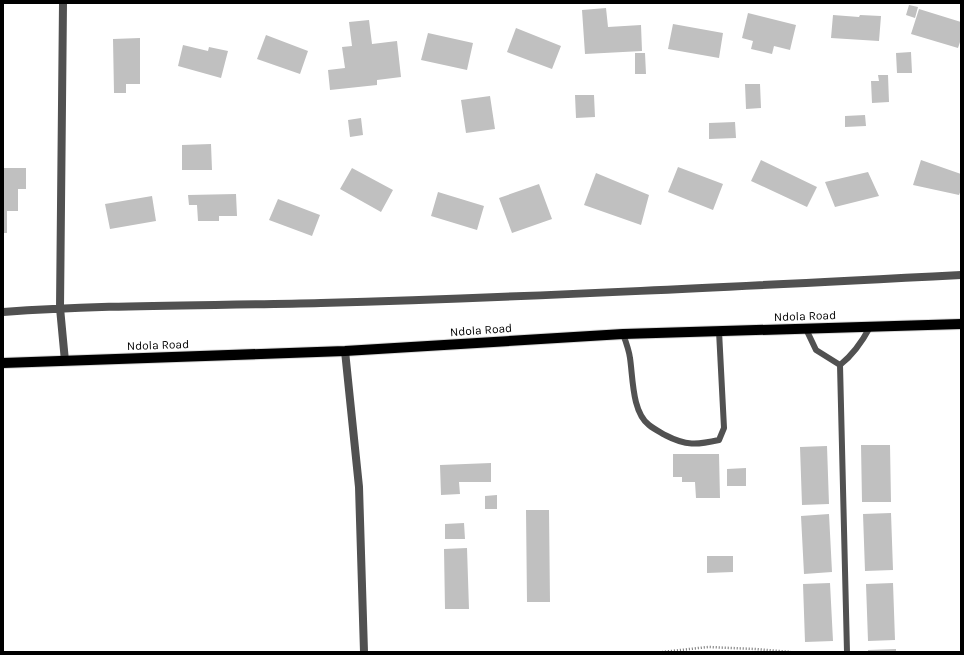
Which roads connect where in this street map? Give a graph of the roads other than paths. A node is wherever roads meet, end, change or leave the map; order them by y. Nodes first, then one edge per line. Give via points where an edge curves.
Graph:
1 (63, 3) edge
2 (961, 275) edge
3 (60, 308) junction
4 (3, 312) edge
5 (961, 324) edge
6 (870, 327) junction
7 (806, 329) junction
8 (719, 331) junction
9 (623, 334) junction
10 (345, 351) junction
11 (64, 361) junction
12 (3, 363) edge
13 (840, 364) junction
14 (364, 652) edge
15 (847, 652) edge

1 - 3 street
2 - 3 street via 629,292 328,303
3 - 4 street
3 - 11 street
5 - 6 main road, Ndola Road
6 - 7 main road, Ndola Road
6 - 13 lane via 858,348
7 - 8 main road, Ndola Road
7 - 13 lane via 816,350
8 - 9 main road, Ndola Road
8 - 9 lane via 724,428 719,440 702,444 686,444 648,425 639,410 630,357
9 - 10 main road, Ndola Road
10 - 11 main road, Ndola Road
10 - 14 street via 359,487
11 - 12 main road, Ndola Road
13 - 15 lane

